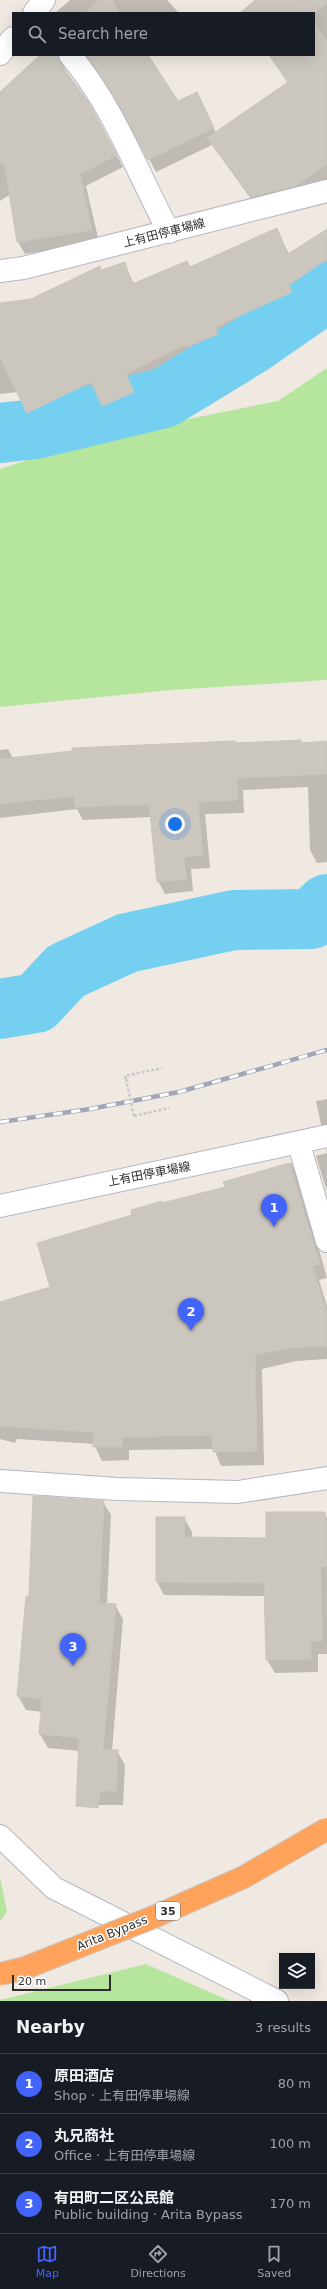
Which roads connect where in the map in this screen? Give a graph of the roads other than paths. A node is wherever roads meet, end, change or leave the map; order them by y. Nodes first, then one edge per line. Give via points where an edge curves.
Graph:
1 (44, 0) edge
2 (35, 12) edge
3 (12, 39) edge
4 (0, 54) edge
5 (71, 56) edge
6 (327, 191) edge
7 (169, 232) junction
8 (0, 271) edge
9 (327, 1136) edge
10 (299, 1144) junction
11 (0, 1206) edge
12 (327, 1242) edge
13 (327, 1478) edge
14 (0, 1481) edge
15 (327, 1829) edge
16 (0, 1836) edge
17 (0, 1974) edge
18 (277, 2001) edge

1 - 2 street
3 - 4 street
5 - 7 street via 114,120
6 - 7 street, 上有田停車場線
7 - 8 street, 上有田停車場線 via 23,268
9 - 10 street, 上有田停車場線
10 - 11 street, 上有田停車場線 via 85,1186
10 - 12 street
13 - 14 street via 238,1492 118,1489
15 - 17 highway, Arita Bypass / 35, bridge via 244,1877 24,1968
16 - 18 street via 54,1888

